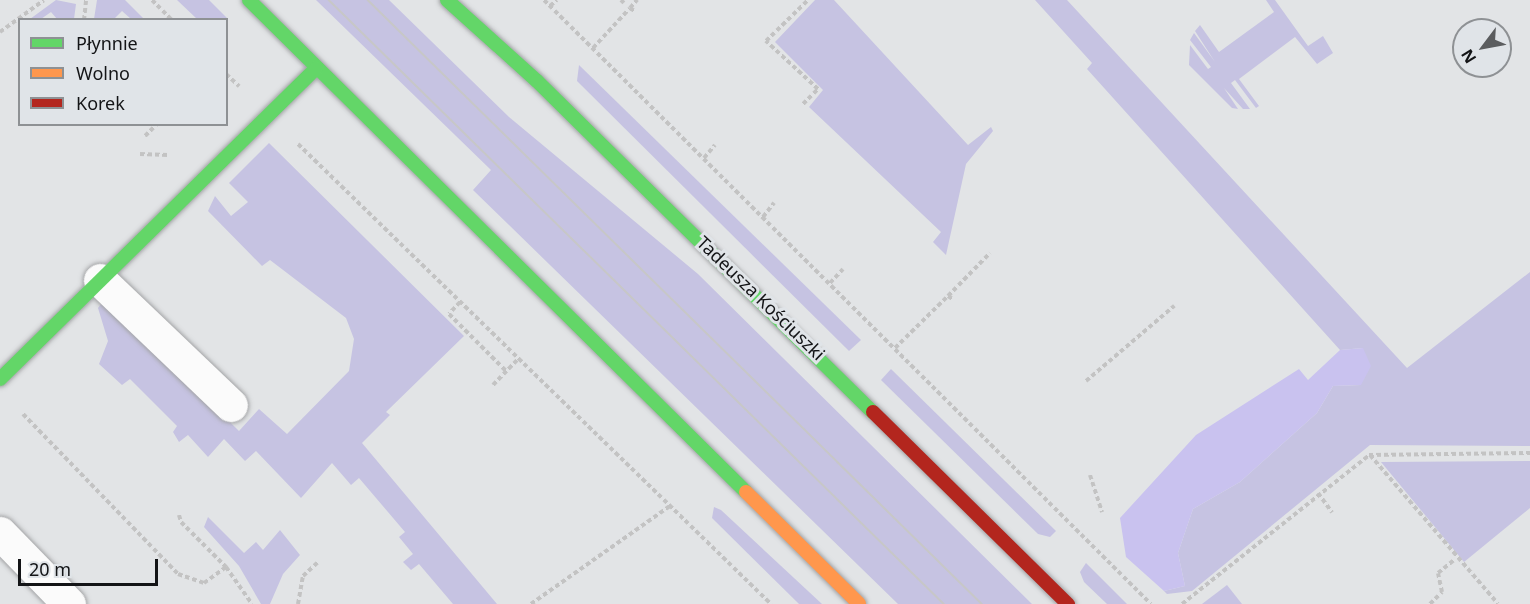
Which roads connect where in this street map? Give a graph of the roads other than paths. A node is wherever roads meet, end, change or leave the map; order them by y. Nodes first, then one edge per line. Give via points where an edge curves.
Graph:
1 (249, 0) edge
2 (447, 0) edge
3 (316, 68) junction
4 (100, 280) junction
5 (0, 379) edge
6 (231, 405) dead end
7 (0, 533) edge
8 (69, 604) edge
9 (859, 604) edge
10 (1068, 604) edge

1 - 3 main road
2 - 10 main road, Tadeusza Kościuszki via 554,97
3 - 4 main road
3 - 9 main road
4 - 5 main road
4 - 6 street
7 - 8 street

